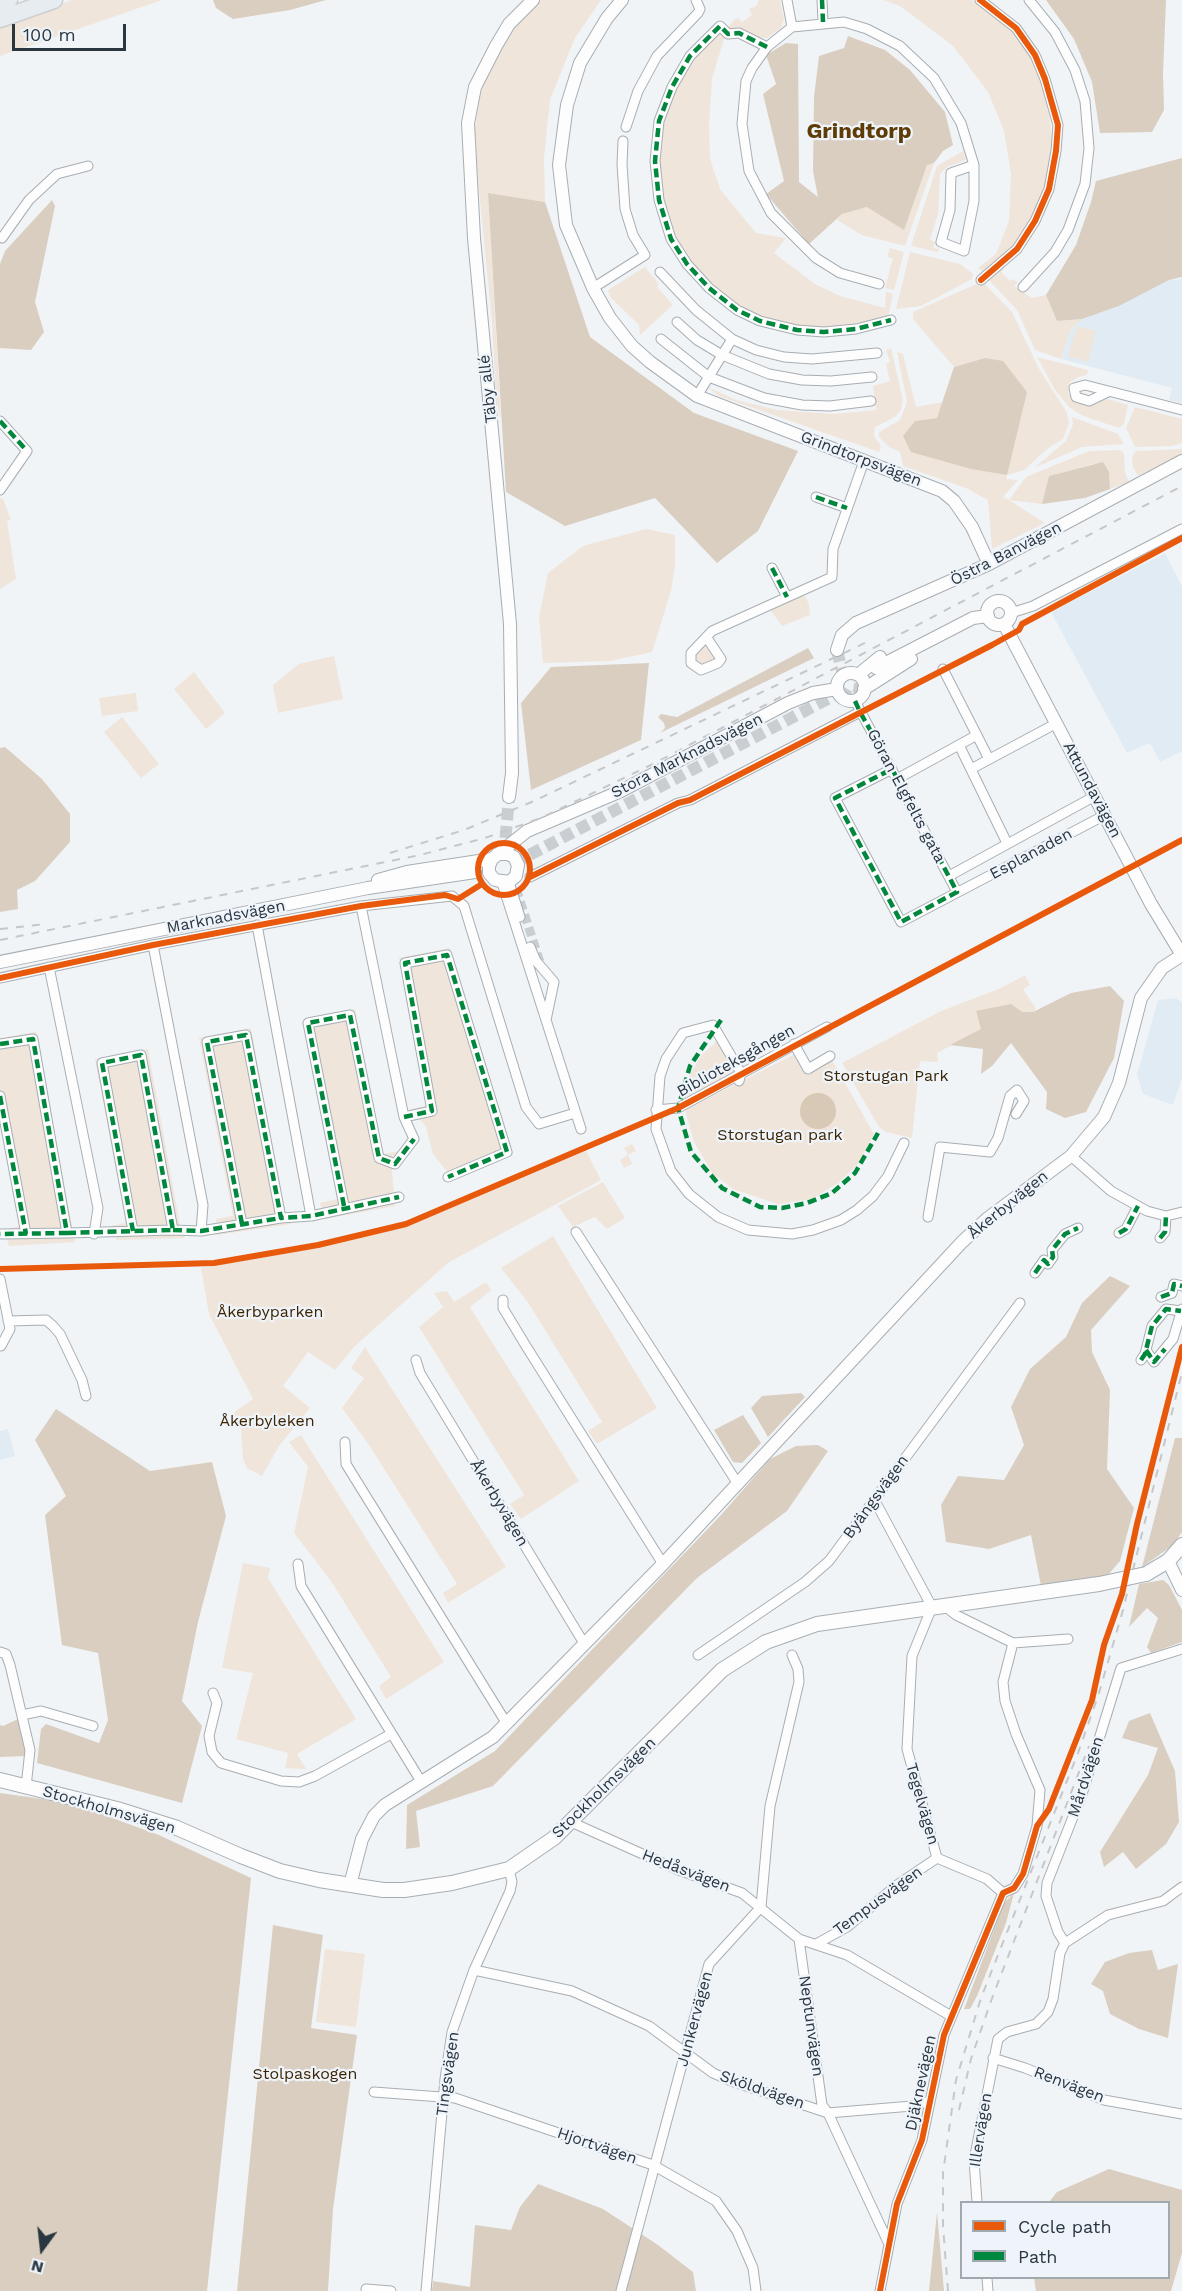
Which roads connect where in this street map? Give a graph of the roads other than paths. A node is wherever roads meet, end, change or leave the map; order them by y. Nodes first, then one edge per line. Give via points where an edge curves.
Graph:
1 (9, 0) edge
2 (54, 0) edge
3 (533, 0) edge
4 (622, 0) edge
5 (696, 0) edge
6 (787, 0) edge
7 (822, 0) edge
8 (980, 0) edge
9 (1029, 0) edge
10 (0, 4) edge
11 (0, 20) edge
12 (823, 22) junction
13 (792, 27) junction
14 (767, 47) junction
15 (626, 127) dead end
16 (623, 141) dead end
17 (974, 165) junction
18 (88, 166) dead end
19 (2, 238) dead end
20 (660, 272) dead end
21 (981, 280) dead end
22 (879, 285) dead end
23 (1023, 287) dead end
24 (592, 288) junction
25 (891, 320) dead end
26 (676, 322) dead end
27 (661, 339) dead end
28 (732, 339) junction
29 (877, 352) dead end
30 (722, 355) junction
31 (709, 377) junction
32 (872, 377) dead end
33 (1108, 392) dead end
34 (697, 396) junction
35 (871, 401) dead end
36 (1182, 410) edge
37 (0, 421) edge
38 (864, 460) junction
39 (1182, 461) edge
40 (0, 490) edge
41 (816, 497) dead end
42 (847, 508) junction
43 (1178, 531) edge
44 (989, 564) junction
45 (772, 568) dead end
46 (787, 597) junction
47 (1011, 613) junction
48 (988, 616) junction
49 (1004, 624) junction
50 (958, 626) junction
51 (707, 639) dead end
52 (837, 650) dead end
53 (876, 669) tunnel mouth
54 (943, 669) dead end
55 (858, 675) junction
56 (837, 689) junction
57 (864, 689) junction
58 (858, 706) junction
59 (1057, 723) junction
60 (977, 735) junction
61 (959, 745) junction
62 (990, 759) junction
63 (892, 769) junction
64 (971, 769) junction
65 (897, 779) junction
66 (1095, 796) junction
67 (509, 797) tunnel mouth
68 (1105, 815) junction
69 (539, 827) junction
70 (1007, 843) junction
71 (495, 857) junction
72 (514, 857) junction
73 (475, 872) dead end
74 (491, 876) junction
75 (949, 876) junction
76 (530, 877) dead end
77 (505, 882) junction
78 (368, 888) junction
79 (957, 892) junction
80 (361, 906) junction
81 (257, 925) junction
82 (153, 945) junction
83 (69, 947) junction
84 (0, 955) edge
85 (1182, 955) edge
86 (0, 962) edge
87 (50, 967) junction
88 (0, 978) edge
89 (534, 987) junction
90 (551, 993) junction
91 (546, 1022) junction
92 (826, 1027) dead end
93 (0, 1044) edge
94 (794, 1044) junction
95 (831, 1056) dead end
96 (740, 1077) junction
97 (0, 1096) edge
98 (656, 1110) junction
99 (575, 1113) junction
100 (1016, 1114) dead end
101 (404, 1117) junction
102 (581, 1130) dead end
103 (904, 1143) dead end
104 (1071, 1156) junction
105 (448, 1177) dead end
106 (399, 1197) dead end
107 (344, 1206) junction
108 (1138, 1206) junction
109 (1182, 1212) edge
110 (1166, 1215) junction
111 (311, 1216) junction
112 (928, 1217) dead end
113 (281, 1218) junction
114 (242, 1224) junction
115 (1078, 1228) dead end
116 (173, 1230) junction
117 (201, 1231) junction
118 (133, 1232) junction
119 (576, 1232) dead end
120 (68, 1233) junction
121 (1119, 1233) dead end
122 (0, 1234) edge
123 (26, 1234) junction
124 (94, 1234) junction
125 (1161, 1238) dead end
126 (1035, 1273) dead end
127 (0, 1279) edge
128 (1182, 1286) edge
129 (1172, 1293) junction
130 (1161, 1297) dead end
131 (503, 1300) dead end
132 (1020, 1303) dead end
133 (1168, 1309) junction
134 (1182, 1310) edge
135 (8, 1321) junction
136 (1, 1346) edge
137 (1146, 1350) junction
138 (416, 1360) dead end
139 (1140, 1360) dead end
140 (86, 1396) dead end
141 (345, 1442) dead end
142 (738, 1484) junction
143 (875, 1501) junction
144 (1182, 1545) edge
145 (1168, 1561) junction
146 (298, 1564) dead end
147 (663, 1564) junction
148 (1182, 1590) edge
149 (937, 1606) junction
150 (1068, 1639) dead end
151 (1013, 1643) junction
152 (585, 1645) junction
153 (1182, 1649) edge
154 (0, 1652) edge
155 (698, 1655) dead end
156 (792, 1655) dead end
157 (213, 1693) dead end
158 (22, 1715) junction
159 (507, 1724) junction
160 (93, 1726) dead end
161 (391, 1734) junction
162 (0, 1780) edge
163 (422, 1783) junction
164 (26, 1787) junction
165 (571, 1822) junction
166 (937, 1858) junction
167 (509, 1869) junction
168 (350, 1885) junction
169 (1182, 1887) edge
170 (1003, 1893) junction
171 (760, 1907) junction
172 (799, 1939) junction
173 (818, 1943) junction
174 (1065, 1943) junction
175 (474, 1970) junction
176 (951, 2016) junction
177 (686, 2052) junction
178 (993, 2058) junction
179 (374, 2092) dead end
180 (443, 2097) junction
181 (930, 2101) junction
182 (828, 2113) junction
183 (1182, 2114) edge
184 (653, 2165) junction
185 (977, 2201) edge
186 (888, 2242) junction
187 (366, 2289) dead end
188 (392, 2291) edge
189 (426, 2291) edge
190 (621, 2291) edge
191 (756, 2291) edge
192 (880, 2291) edge

1 - 10 highway
2 - 11 highway
3 - 67 street, Täby allé via 509,24 496,46 475,87 468,123 474,238 510,624
4 - 24 street, Grindtorpsvägen via 580,63 560,144 566,225
5 - 15 street via 698,13 664,46 646,75
6 - 13 street
7 - 12 street
8 - 21 street via 1016,28 1035,55 1058,125 1049,189 1035,221 1017,249
9 - 23 street via 1055,32 1075,70 1085,101 1089,148 1085,184 1068,230 1055,252
12 - 13 street
12 - 17 street via 844,22 867,29 891,40 918,61 953,107 966,134
13 - 14 street
14 - 22 street via 752,68 742,110 744,147 755,186 771,213 816,258 840,273
14 - 25 street via 739,33 728,34 720,26 690,56 672,87 659,122 654,161 659,200 672,239 687,264 709,288 737,310 760,321 824,332
16 - 24 street via 625,209 633,235 645,255
17 - 17 street via 974,201 964,252 941,242 950,210 951,173
18 - 19 street via 57,174 29,200
20 - 28 street via 696,310
24 - 34 street, Grindtorpsvägen via 632,346
26 - 30 street
27 - 31 street
28 - 29 street via 756,350 794,358 840,358
28 - 30 street
30 - 31 street
30 - 32 street via 769,374 802,380
31 - 34 street
31 - 35 street via 764,398 802,405
33 - 36 street
34 - 38 street, Grindtorpsvägen
37 - 40 street via 27,451
38 - 42 street
38 - 44 street, Grindtorpsvägen via 942,491 972,527
39 - 44 street, Östra Banvägen
41 - 42 street
42 - 46 street via 833,549 832,577
43 - 47 street via 1033,606
44 - 52 street, Östra Banvägen via 856,623 842,635
45 - 46 street
46 - 51 street via 712,631
47 - 48 street via 1008,605 1000,601 989,607
47 - 49 street
48 - 49 street via 994,623
48 - 50 street
49 - 59 street, Attundavägen
50 - 53 street
50 - 55 street via 934,629 880,657
50 - 57 street via 941,643
54 - 60 street
55 - 56 street via 843,676
55 - 57 street
56 - 58 street via 842,698
56 - 69 street, Stora Marknadsvägen via 788,703 621,791
57 - 58 street
58 - 63 street, Göran Elgfelts gata
58 - 76 street via 690,800
59 - 62 street
59 - 66 street, Attundavägen
60 - 61 street
60 - 62 street
61 - 64 street
61 - 65 street
62 - 64 street
63 - 65 street, Göran Elgfelts gata
63 - 79 street, Esplanaden via 835,798 902,922
64 - 70 street
65 - 75 street, Göran Elgfelts gata
66 - 68 street, Attundavägen
66 - 70 street, Esplanaden
68 - 79 street, Esplanaden
68 - 85 street, Attundavägen
69 - 71 street, Stora Marknadsvägen via 527,831
69 - 72 street, Stora Marknadsvägen via 518,846
70 - 75 street, Esplanaden
71 - 72 street
71 - 74 street via 489,866
71 - 78 street, Stora Marknadsvägen via 382,878
72 - 77 street via 519,869 516,876
73 - 78 street, Stora Marknadsvägen
74 - 77 street
74 - 78 street, Stora Marknadsvägen via 381,891
75 - 79 street, Göran Elgfelts gata
77 - 89 street
77 - 90 street via 531,951 554,982
78 - 83 street, Stora Marknadsvägen
80 - 81 street, Marknadsvägen
80 - 99 street, Marknadsvägen via 445,895 461,901 526,1107 539,1124
80 - 101 street
81 - 82 street, Marknadsvägen
81 - 111 street, Marknadsvägen
82 - 87 street, Marknadsvägen
82 - 117 street, Marknadsvägen via 202,1205
83 - 84 street, Stora Marknadsvägen
83 - 86 street, Stora Marknadsvägen
85 - 104 street, Åkerbyvägen via 1162,968 1141,998 1119,1083 1108,1109
87 - 88 street, Marknadsvägen
87 - 124 street via 98,1208
89 - 90 street via 543,995
89 - 91 street
90 - 91 street
91 - 99 street
92 - 94 street, Biblioteksgången
93 - 120 street via 33,1039
94 - 95 street, Biblioteksgången via 808,1069
94 - 96 street, Biblioteksgången
96 - 98 street, Biblioteksgången via 678,1108
96 - 98 street via 713,1025 683,1033 660,1076
97 - 123 street
98 - 103 street via 662,1149 671,1171 689,1194 718,1217 760,1232 792,1234 813,1230 857,1210 888,1176
99 - 102 street
100 - 112 street via 1024,1101 1017,1090 1010,1096 990,1152 940,1148
101 - 105 street via 432,1111 405,963 447,955 507,1152
101 - 107 street via 414,1139 395,1164 379,1158 350,1015 308,1023
104 - 108 street via 1112,1191
104 - 142 street, Åkerbyvägen via 962,1242
106 - 107 street
107 - 111 street
108 - 110 street
108 - 121 street via 1126,1229
109 - 110 street
110 - 125 street
111 - 113 street
113 - 114 street
113 - 114 street via 246,1035 207,1042
114 - 117 street
115 - 126 street via 1065,1234 1052,1250 1048,1264 1044,1260
116 - 117 street
116 - 118 street
116 - 118 street via 141,1055 102,1063
118 - 124 street
119 - 142 street
120 - 123 street
120 - 124 street
122 - 123 street
127 - 135 street
128 - 129 street via 1174,1284
129 - 130 street
129 - 133 street
131 - 147 street via 503,1308 526,1346
132 - 143 street, Byängsvägen
133 - 134 street
133 - 137 street via 1152,1326
134 - 137 street via 1173,1339 1154,1362
135 - 136 street via 10,1329
135 - 140 street via 46,1320 53,1326 82,1380
137 - 139 street
138 - 152 street, Åkerbyvägen
141 - 159 street via 346,1464
142 - 147 street, Åkerbyvägen
143 - 149 street
143 - 155 street, Byängsvägen via 829,1561 805,1582
144 - 145 main road, Stockholmsvägen
145 - 148 street
145 - 149 main road, Stockholmsvägen, bridge via 1146,1574 1099,1584
146 - 161 street via 301,1586
147 - 152 street, Åkerbyvägen
149 - 151 street
149 - 165 main road, Stockholmsvägen via 817,1624 743,1654 722,1670
149 - 166 street, Tegelvägen via 912,1656 907,1749
150 - 151 street
151 - 170 street, Djäknevägen via 1003,1682 1005,1701 1040,1790 1037,1826 1023,1874 1014,1888
152 - 159 street, Åkerbyvägen
153 - 174 street, Mårdvägen via 1121,1668 1082,1794 1047,1884 1046,1896
154 - 158 street via 6,1654 10,1665
156 - 171 street via 798,1682 770,1806
157 - 161 street via 217,1703 209,1736 212,1752 221,1763 281,1781 300,1782 315,1776
158 - 160 street via 41,1711
158 - 164 street via 30,1750
159 - 163 street, Åkerbyvägen
161 - 163 street
162 - 164 main road, Stockholmsvägen
163 - 168 street, Åkerbyvägen via 374,1816 362,1839
164 - 168 main road, Stockholmsvägen via 177,1827 280,1870
165 - 167 main road, Stockholmsvägen
165 - 171 street, Hedåsvägen via 676,1869 742,1893
166 - 170 street, Tegelvägen via 987,1879
166 - 173 street, Tempusvägen via 847,1927
167 - 168 main road, Stockholmsvägen via 404,1890
167 - 175 street, Tingsvägen via 510,1891
169 - 174 street via 1163,1900 1108,1915
170 - 176 street, Djäknevägen
171 - 172 street, Hedåsvägen
171 - 177 street, Junkervägen via 709,1964
172 - 173 street, Hedåsvägen
172 - 182 street, Neptunvägen via 822,2105
173 - 176 street, Hedåsvägen via 847,1955
174 - 178 street, Illervägen via 1048,2012 1036,2024 1001,2035
175 - 177 street, Sköldvägen via 572,1991 649,2026
175 - 180 street, Tingsvägen via 452,2032
176 - 181 street, Djäknevägen
177 - 182 street, Sköldvägen via 713,2073 731,2081
177 - 184 street, Junkervägen
178 - 183 street, Renvägen via 1104,2100
178 - 185 street, Illervägen via 974,2160
179 - 180 street, Hjortvägen
180 - 184 street, Hjortvägen
180 - 189 street, Tingsvägen
181 - 182 street, Sköldvägen
181 - 186 street, Djäknevägen via 922,2140 897,2204
182 - 186 street, Neptunvägen
184 - 190 street, Junkervägen
184 - 191 street, Hjortvägen via 716,2201 737,2231 753,2268
186 - 192 street, Djäknevägen
187 - 188 street

